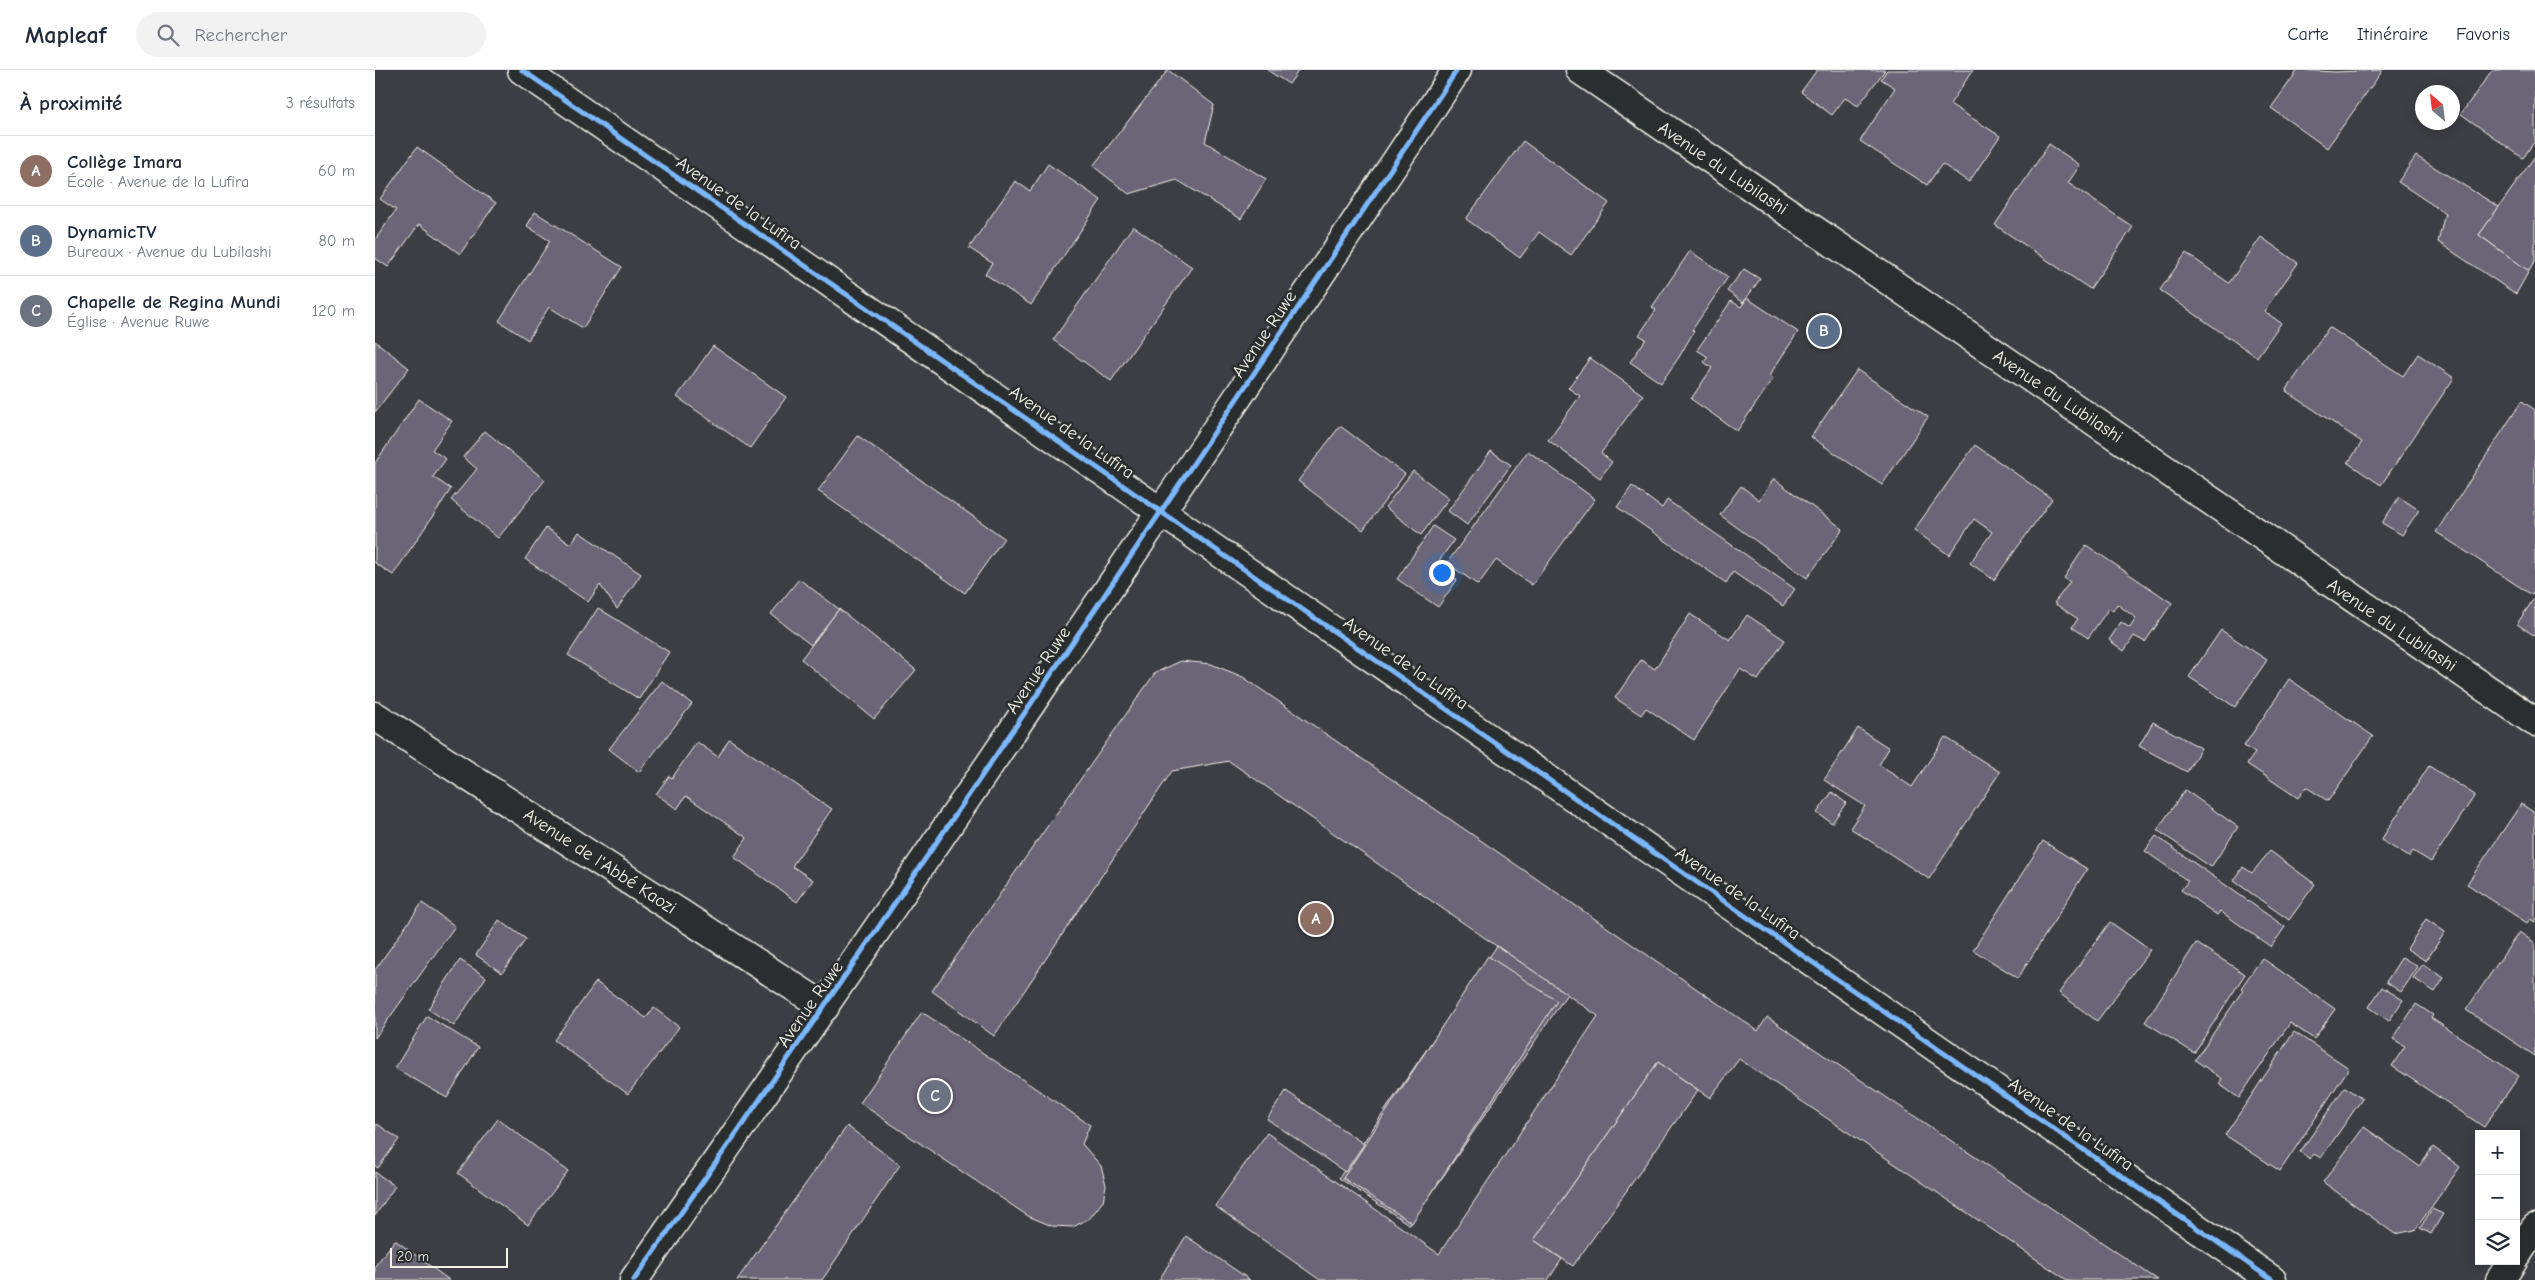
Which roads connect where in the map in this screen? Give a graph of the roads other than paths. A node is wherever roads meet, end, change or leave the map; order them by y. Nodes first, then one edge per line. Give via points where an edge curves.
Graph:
1 (522, 70) edge
2 (1457, 70) edge
3 (1580, 70) edge
4 (1163, 511) junction
5 (375, 716) edge
6 (2535, 722) edge
7 (825, 1007) junction
8 (2535, 1228) edge
9 (2520, 1250) edge
10 (2510, 1265) edge
11 (634, 1280) edge
12 (2272, 1280) edge
13 (2500, 1280) edge

1 - 4 street, Avenue de la Lufira
2 - 4 street, Avenue Ruwe
3 - 6 street, Avenue du Lubilashi
4 - 7 street, Avenue Ruwe
4 - 12 street, Avenue de la Lufira
5 - 7 street, Avenue de l'Abbé Kaozi
7 - 11 street, Avenue Ruwe
8 - 9 street
10 - 13 street

